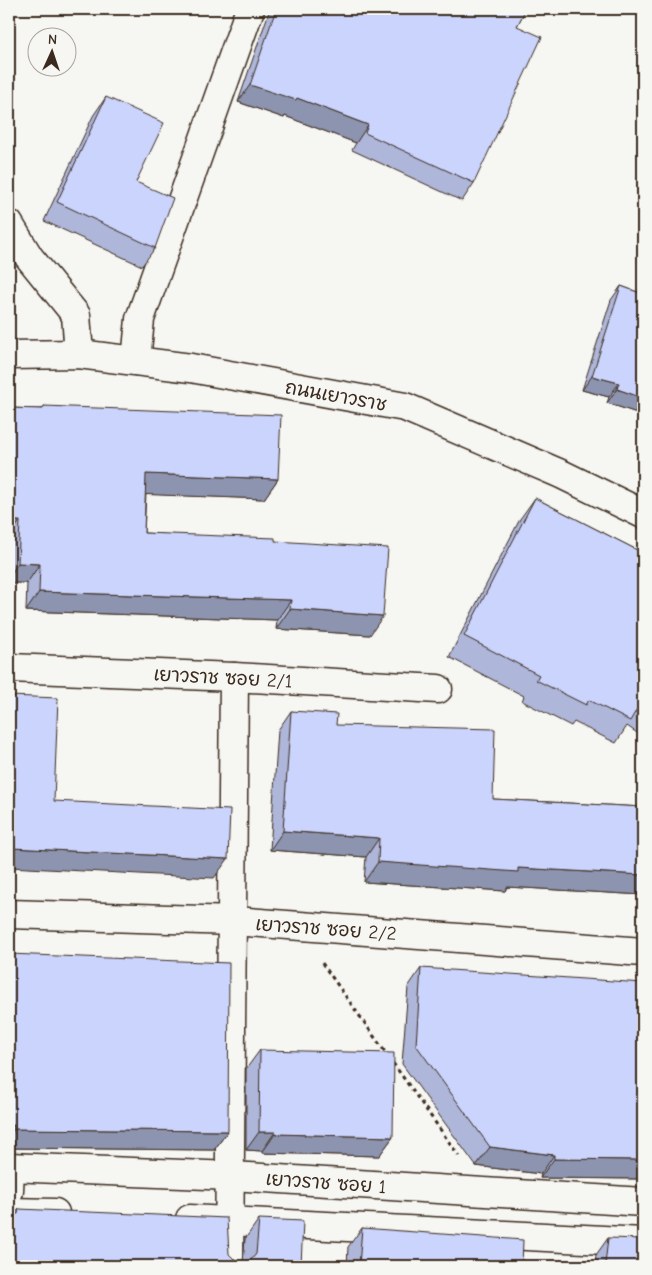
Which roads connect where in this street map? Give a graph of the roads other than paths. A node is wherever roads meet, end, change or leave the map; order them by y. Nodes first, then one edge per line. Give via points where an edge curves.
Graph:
1 (250, 9) edge
2 (9, 224) edge
3 (79, 354) junction
4 (9, 355) edge
5 (136, 361) junction
6 (643, 514) edge
7 (9, 668) edge
8 (234, 677) junction
9 (438, 689) dead end
10 (9, 914) edge
11 (234, 921) junction
12 (643, 952) edge
13 (9, 1175) edge
14 (232, 1176) junction
15 (484, 1192) junction
16 (643, 1202) edge
17 (9, 1212) edge
18 (76, 1214) edge
19 (163, 1218) edge
20 (231, 1221) junction
21 (518, 1236) junction
22 (643, 1242) edge
23 (229, 1266) edge

1 - 5 street via 140,319
2 - 3 street via 29,257 76,315
3 - 4 street, ถนนเยาวราช
3 - 5 street, ถนนเยาวราช
5 - 6 street, ถนนเยาวราช via 404,407 561,474
7 - 8 street, เยาวราช ซอย 2/1
8 - 9 street, เยาวราช ซอย 2/1
8 - 11 street
10 - 11 street, เยาวราช ซอย 2/2
11 - 12 street, เยาวราช ซอย 2/2
11 - 14 street
13 - 14 street, เยาวราช ซอย 1
14 - 15 street, เยาวราช ซอย 1
14 - 20 street
15 - 16 street, เยาวราช ซอย 1
15 - 21 street
17 - 18 street
19 - 20 street
20 - 21 street
20 - 23 street
21 - 22 street

